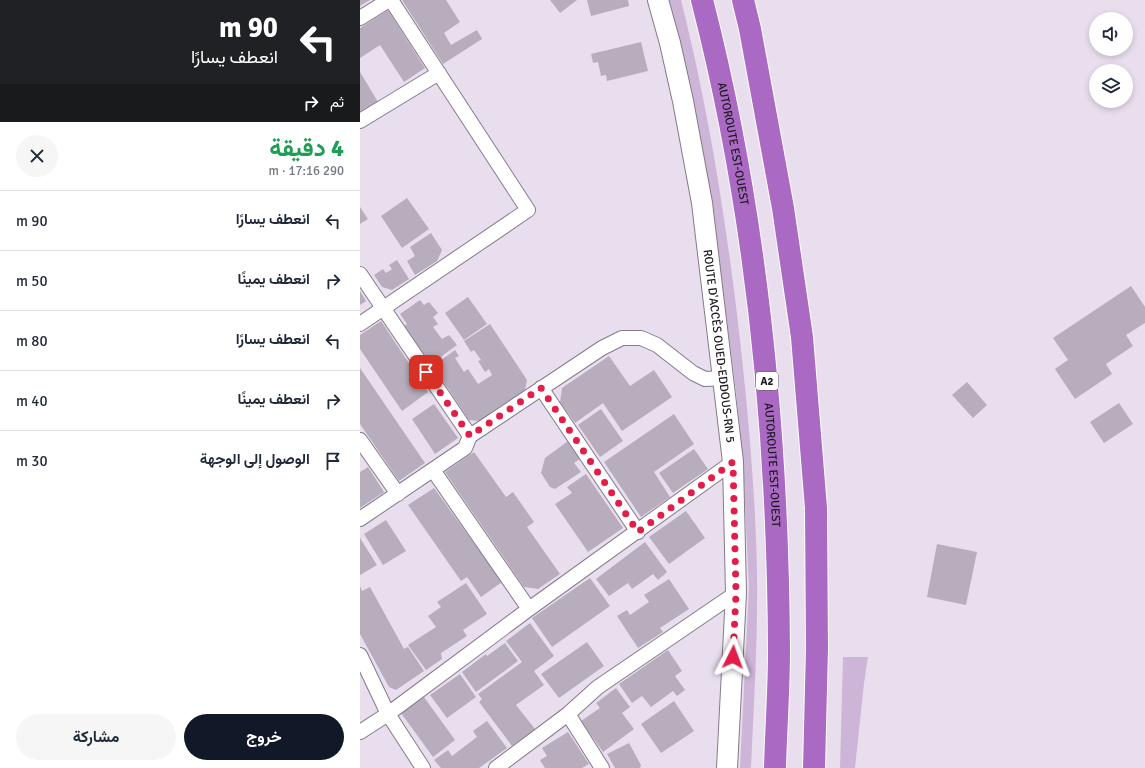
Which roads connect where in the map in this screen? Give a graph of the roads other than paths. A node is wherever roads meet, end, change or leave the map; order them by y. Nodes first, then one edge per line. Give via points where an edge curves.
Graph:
1 (390, 0) edge
2 (658, 0) edge
3 (702, 0) edge
4 (743, 0) edge
5 (360, 18) edge
6 (439, 73) junction
7 (360, 121) edge
8 (360, 274) edge
9 (383, 307) junction
10 (360, 324) edge
11 (724, 378) junction
12 (541, 388) junction
13 (470, 436) junction
14 (360, 440) edge
15 (733, 462) junction
16 (433, 470) junction
17 (398, 494) junction
18 (360, 519) edge
19 (638, 532) junction
20 (736, 593) junction
21 (529, 609) junction
22 (360, 655) edge
23 (388, 714) junction
24 (568, 714) junction
25 (360, 732) edge
26 (423, 768) edge
27 (496, 768) edge
28 (602, 768) edge
29 (727, 768) edge
30 (775, 768) edge
31 (814, 768) edge

1 - 5 street
1 - 6 street
2 - 11 main road, ROUTE D'ACCÈS OUED-EDDOUS-RN 5 via 683,101 702,203
3 - 30 highway, AUTOROUTE EST-OUEST / A2 via 742,179 763,334 775,506 779,653
4 - 31 highway via 783,208 802,337 816,508 817,648
6 - 7 street
6 - 9 street via 528,210
8 - 9 street
9 - 10 street
9 - 13 street
11 - 12 street via 705,379 656,345 640,338 622,338
11 - 15 main road, ROUTE D'ACCÈS OUED-EDDOUS-RN 5
12 - 13 street
12 - 19 street
13 - 16 street via 465,448
14 - 17 street
15 - 19 street
15 - 20 main road, ROUTE D'ACCÈS OUED-EDDOUS-RN 5
16 - 17 street
16 - 21 street
17 - 18 street
19 - 21 street
20 - 24 street via 598,687
20 - 29 main road, ROUTE D'ACCÈS OUED-EDDOUS-RN 5
21 - 23 street
22 - 23 street
23 - 25 street
23 - 26 street
24 - 27 street
24 - 28 street

